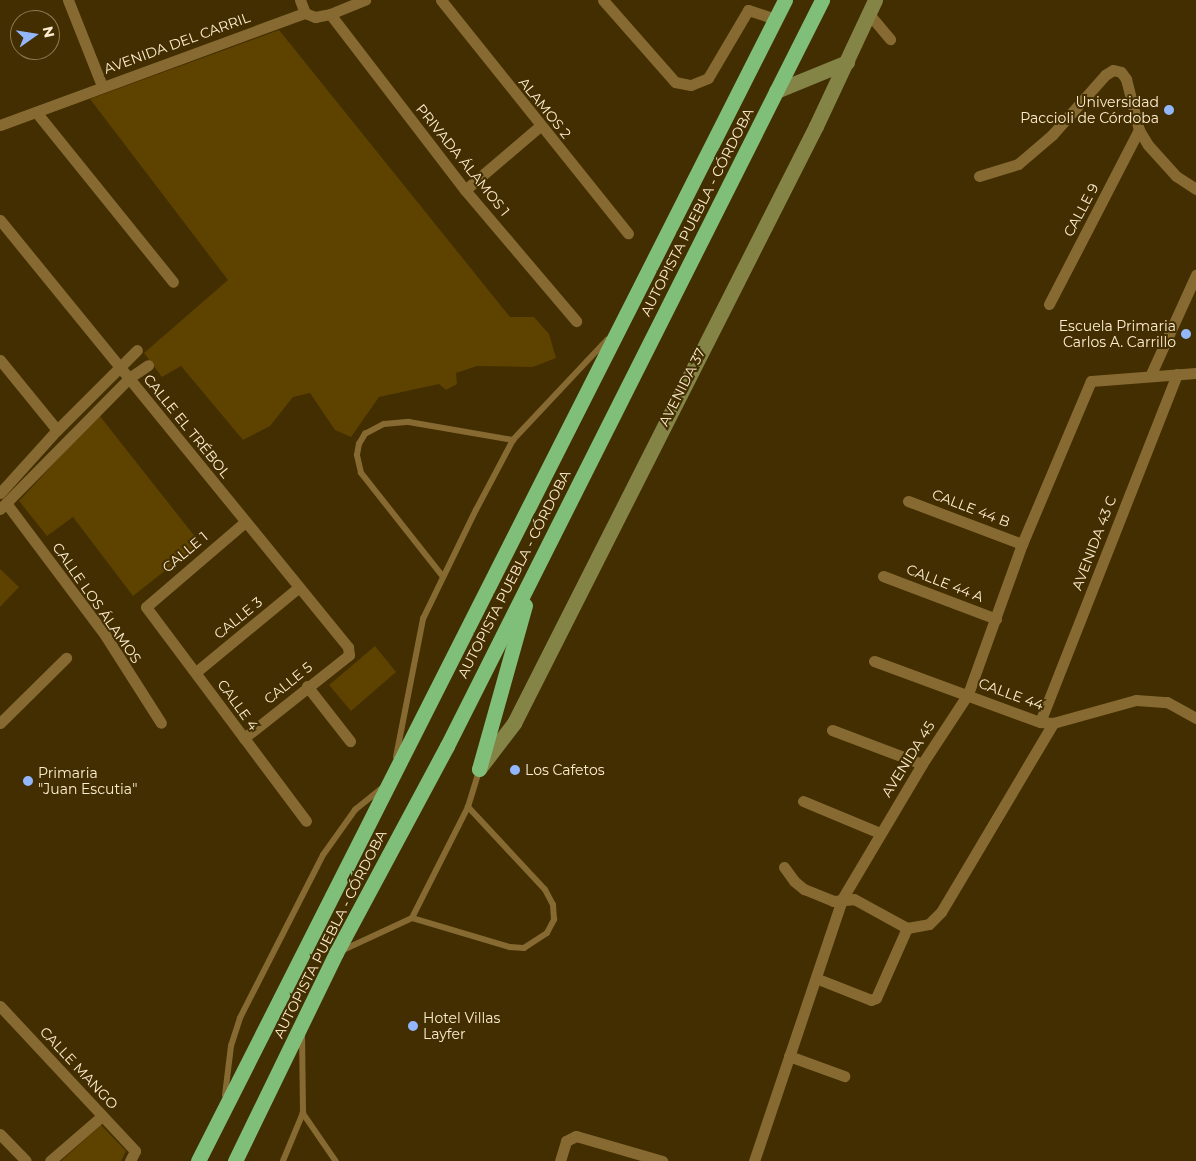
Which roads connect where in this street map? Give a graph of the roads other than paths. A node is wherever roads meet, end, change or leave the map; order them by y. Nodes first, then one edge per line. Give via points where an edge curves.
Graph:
1 (68, 0) edge
2 (300, 0) edge
3 (365, 0) edge
4 (441, 0) edge
5 (603, 0) edge
6 (784, 0) edge
7 (822, 0) edge
8 (872, 7) edge
9 (305, 13) junction
10 (330, 14) junction
11 (775, 19) junction
12 (890, 39) dead end
13 (847, 62) junction
14 (102, 86) junction
15 (776, 91) junction
16 (36, 112) junction
17 (0, 125) edge
18 (540, 126) junction
19 (1139, 130) junction
20 (979, 176) dead end
21 (1196, 189) edge
22 (465, 190) junction
23 (0, 220) edge
24 (628, 233) dead end
25 (1196, 275) edge
26 (173, 282) dead end
27 (1049, 304) dead end
28 (576, 321) dead end
29 (620, 326) junction
30 (137, 350) dead end
31 (0, 360) edge
32 (148, 365) dead end
33 (121, 368) junction
34 (1196, 373) edge
35 (1151, 374) junction
36 (1177, 374) junction
37 (129, 378) junction
38 (57, 430) junction
39 (513, 440) junction
40 (25, 464) junction
41 (34, 473) junction
42 (908, 501) dead end
43 (2, 502) edge
44 (244, 522) junction
45 (1022, 544) junction
46 (536, 566) junction
47 (883, 576) dead end
48 (443, 577) junction
49 (298, 588) junction
50 (146, 607) joint
51 (996, 619) junction
52 (349, 651) joint
53 (66, 658) dead end
54 (874, 661) dead end
55 (196, 672) junction
56 (307, 686) junction
57 (968, 694) junction
58 (1196, 718) edge
59 (1040, 722) junction
60 (0, 723) edge
61 (161, 723) dead end
62 (1053, 723) junction
63 (832, 730) dead end
64 (244, 738) junction
65 (350, 741) dead end
66 (922, 764) junction
67 (479, 769) junction
68 (391, 781) junction
69 (803, 801) dead end
70 (468, 807) junction
71 (306, 821) dead end
72 (880, 833) junction
73 (784, 867) dead end
74 (842, 899) junction
75 (412, 918) junction
76 (907, 928) junction
77 (336, 953) junction
78 (818, 979) junction
79 (0, 1006) edge
80 (302, 1024) junction
81 (789, 1056) junction
82 (844, 1076) dead end
83 (224, 1111) junction
84 (303, 1113) junction
85 (102, 1116) junction
86 (0, 1134) edge
87 (133, 1156) edge
88 (26, 1161) edge
89 (50, 1161) edge
90 (198, 1161) edge
91 (235, 1161) edge
92 (283, 1161) edge
93 (336, 1161) edge
94 (560, 1161) edge
95 (662, 1161) edge
96 (754, 1161) edge

1 - 14 street
2 - 9 street
3 - 10 street, AVENIDA DEL CARRIL
4 - 18 street, ALAMOS 2
5 - 11 street via 675,82 691,85 708,78 748,10 754,9
6 - 11 highway, AUTOPISTA PUEBLA - CÓRDOBA
7 - 15 highway, AUTOPISTA PUEBLA - CÓRDOBA
8 - 12 street
8 - 13 street, AVENIDA 37
9 - 10 street, AVENIDA DEL CARRIL via 315,17
9 - 14 street, AVENIDA DEL CARRIL
10 - 22 street, PRIVADA ÁLAMOS 1
11 - 29 highway, AUTOPISTA PUEBLA - CÓRDOBA
13 - 15 street
13 - 67 street, AVENIDA 37 via 514,723
14 - 16 street, AVENIDA DEL CARRIL
15 - 46 highway, AUTOPISTA PUEBLA - CÓRDOBA
16 - 17 street, AVENIDA DEL CARRIL
16 - 26 street
18 - 22 street
18 - 24 street, ALAMOS 2
19 - 20 street via 1126,79 1121,72 1113,70 1052,136 1018,164
19 - 21 street via 1165,166
19 - 27 street, CALLE 9
22 - 28 street, PRIVADA ÁLAMOS 1
23 - 33 street, CALLE EL TRÉBOL
25 - 35 street
29 - 39 lane
29 - 68 highway, AUTOPISTA PUEBLA - CÓRDOBA
30 - 33 street
31 - 38 street
32 - 37 street
33 - 37 street, CALLE EL TRÉBOL
33 - 38 street
34 - 36 street
35 - 36 street
35 - 45 street, AVENIDA 45 via 1091,380
36 - 59 street, AVENIDA 43 C
37 - 41 street
37 - 44 street, CALLE EL TRÉBOL
38 - 40 street
39 - 48 lane
39 - 48 lane via 410,422 384,424 365,434 359,444 357,455 361,473
40 - 41 street
40 - 43 street
41 - 43 street
42 - 45 street, CALLE 44 B
43 - 61 street, CALLE LOS ÁLAMOS via 105,635
44 - 49 street, CALLE EL TRÉBOL
44 - 50 street, CALLE 1
45 - 51 street, AVENIDA 45
46 - 67 highway
46 - 77 highway, AUTOPISTA PUEBLA - CÓRDOBA via 447,746
47 - 51 street, CALLE 44 A
48 - 68 lane via 423,619
49 - 52 street, CALLE EL TRÉBOL
49 - 55 street, CALLE 3
50 - 55 street, CALLE 4
51 - 57 street, AVENIDA 45
52 - 56 street, CALLE 5 via 349,655
53 - 60 street
54 - 57 street, CALLE 44
55 - 64 street, CALLE 4
56 - 64 street, CALLE 5
56 - 65 street
57 - 59 street, CALLE 44
57 - 66 street, AVENIDA 45
58 - 62 street, CALLE 44 via 1167,702 1136,700
59 - 62 street, CALLE 44
62 - 76 street via 941,912 929,924
63 - 66 street
64 - 71 street, CALLE 4
66 - 72 street, AVENIDA 45
67 - 70 lane
68 - 83 highway, AUTOPISTA PUEBLA - CÓRDOBA
68 - 83 lane via 355,810 323,855 240,1018 231,1046
69 - 72 street
70 - 75 lane
70 - 75 lane via 545,890 553,905 554,920 547,933 524,948 510,947
72 - 74 street, AVENIDA 45
73 - 74 street via 804,889 833,901
74 - 76 street via 854,899
74 - 78 street, AVENIDA 45
75 - 77 lane
76 - 78 street via 876,998 871,1000
77 - 80 highway, AUTOPISTA PUEBLA - CÓRDOBA
78 - 81 street, AVENIDA 45
79 - 85 street, CALLE MANGO
80 - 84 lane
80 - 91 highway, AUTOPISTA PUEBLA - CÓRDOBA
81 - 82 street
81 - 96 street, AVENIDA 45
83 - 90 highway, AUTOPISTA PUEBLA - CÓRDOBA
84 - 92 lane
84 - 93 lane
85 - 87 street, CALLE MANGO
85 - 89 street
86 - 88 street
94 - 95 street via 566,1141 576,1136

